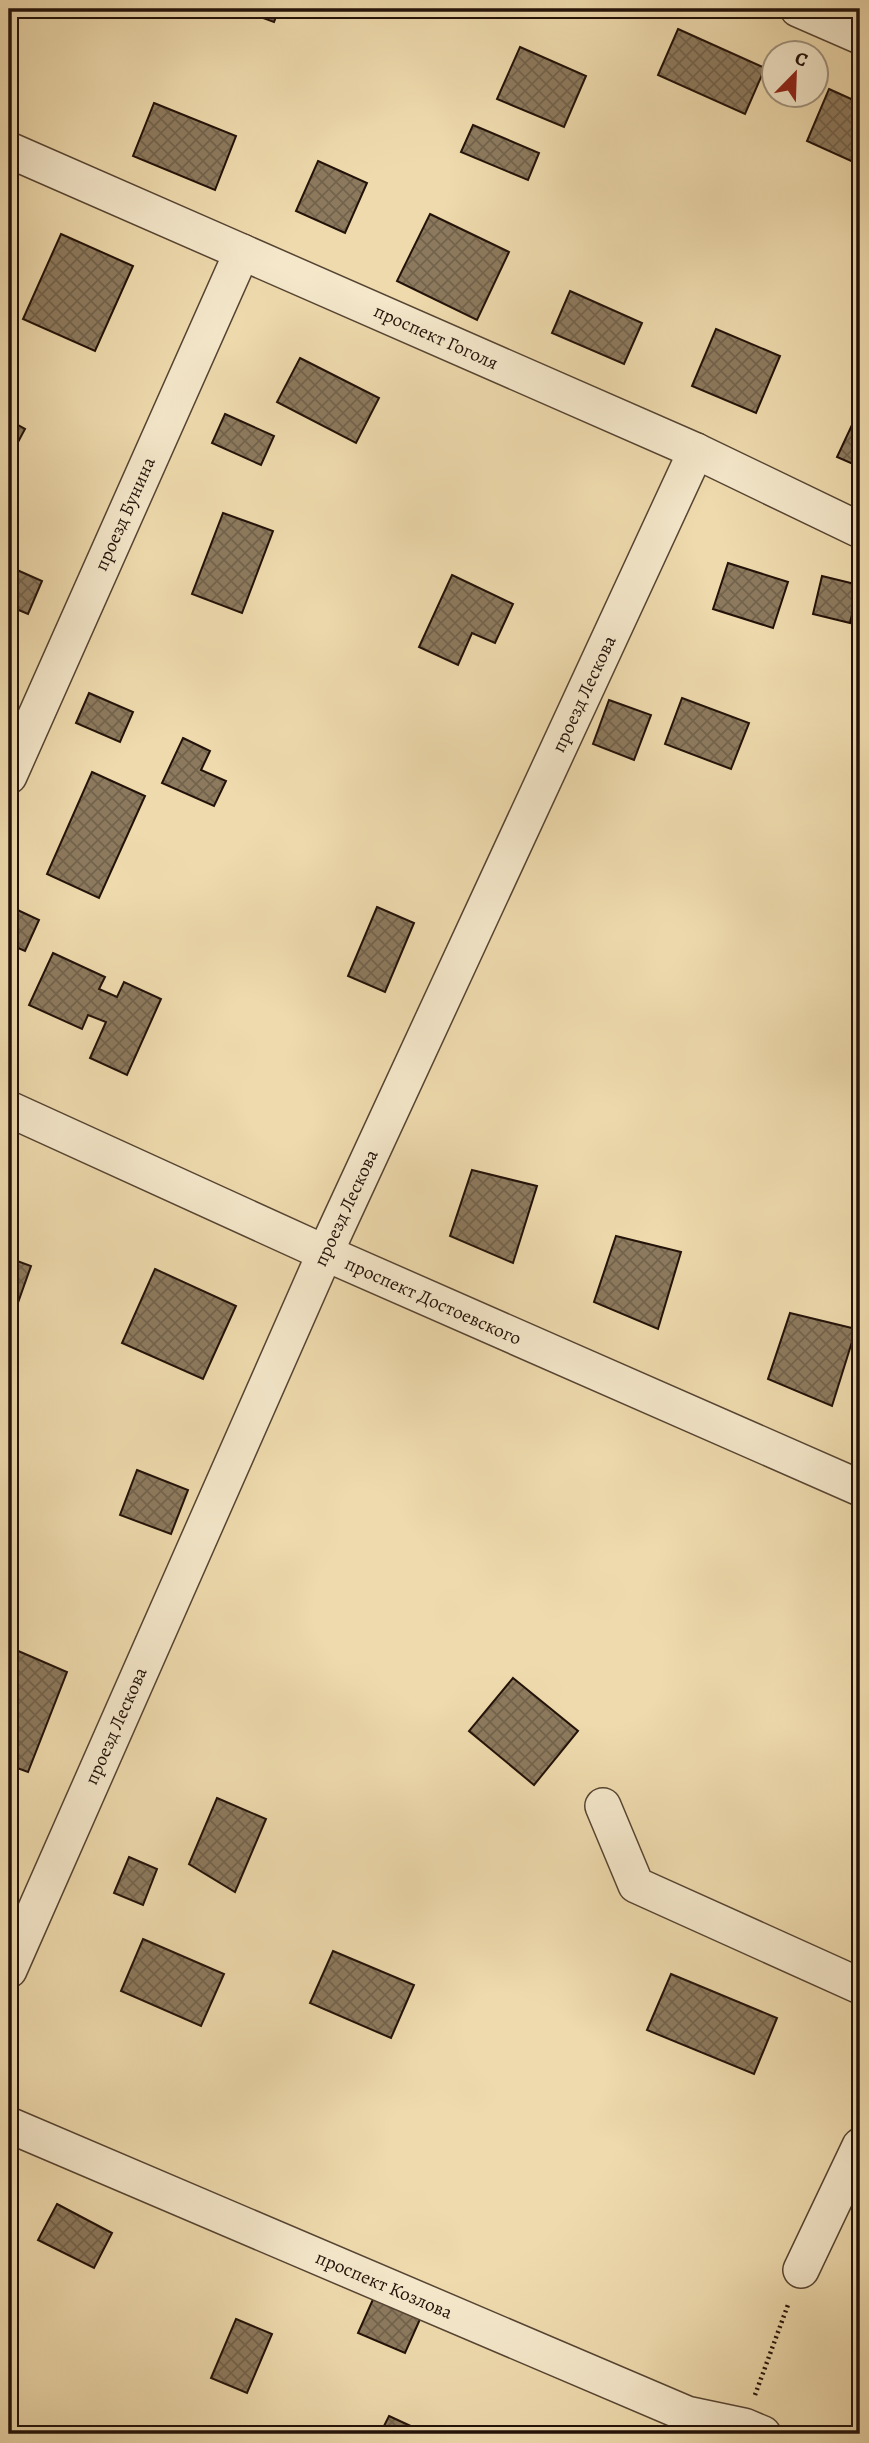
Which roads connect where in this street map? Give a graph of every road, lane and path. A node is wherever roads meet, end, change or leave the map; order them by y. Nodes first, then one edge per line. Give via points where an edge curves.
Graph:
1 (798, 9) edge
2 (860, 36) edge
3 (9, 150) edge
4 (242, 252) junction
5 (696, 452) junction
6 (860, 530) edge
7 (9, 776) edge
8 (9, 1109) edge
9 (325, 1253) junction
10 (860, 1488) edge
11 (603, 1806) dead end
12 (9, 1970) edge
13 (860, 1986) edge
14 (9, 2125) edge
15 (860, 2146) edge
16 (801, 2270) joint
17 (682, 2424) edge
18 (753, 2430) edge

1 - 2 street
3 - 4 street, проспект Гоголя
4 - 5 street, проспект Гоголя
4 - 7 street, проезд Бунина
5 - 6 street, проспект Гоголя
5 - 9 street, проезд Лескова
8 - 9 street, проспект Достоевского
9 - 10 street, проспект Достоевского
9 - 12 street, проезд Лескова
11 - 13 street via 636,1885
14 - 17 street, проспект Козлова
15 - 16 street
16 - 18 path
17 - 18 street, проспект Козлова

